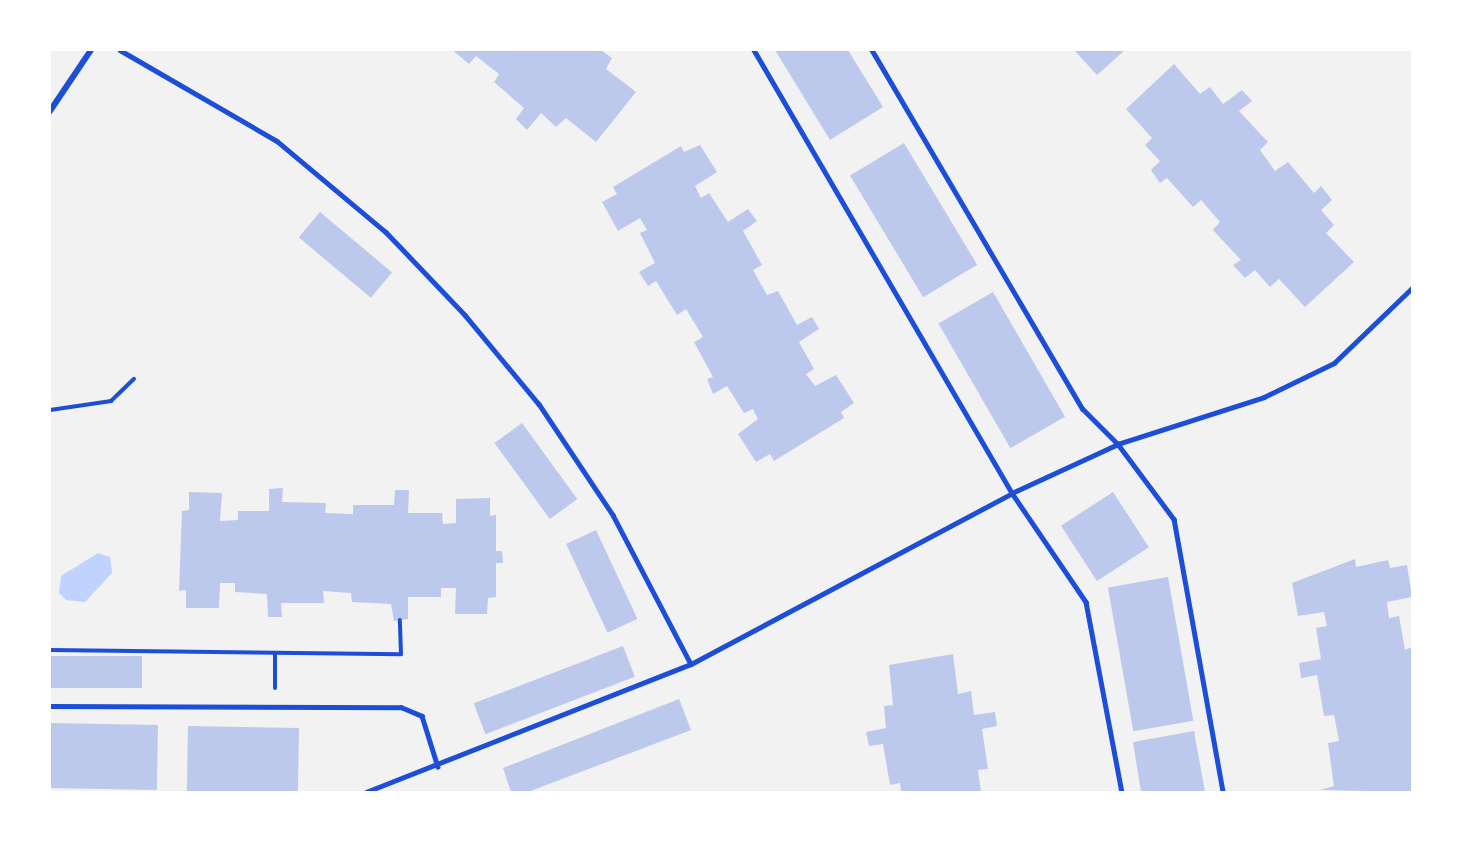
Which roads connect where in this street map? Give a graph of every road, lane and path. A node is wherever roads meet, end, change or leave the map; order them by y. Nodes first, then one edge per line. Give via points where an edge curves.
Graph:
1 (91, 50) edge
2 (120, 50) edge
3 (754, 50) edge
4 (872, 50) edge
5 (50, 111) edge
6 (1413, 288) edge
7 (134, 379) dead end
8 (50, 410) edge
9 (1118, 444) junction
10 (1012, 493) junction
11 (400, 620) dead end
12 (50, 650) edge
13 (275, 653) junction
14 (691, 664) junction
15 (50, 706) edge
16 (275, 706) junction
17 (438, 767) junction
18 (366, 792) edge
19 (1122, 792) edge
20 (1222, 792) edge

1 - 5 street
2 - 14 lane via 277,141 386,231 465,315 539,404 613,515
3 - 10 lane
4 - 9 lane via 1083,409
6 - 9 lane via 1334,363 1264,397
7 - 8 path via 111,401
9 - 10 lane
9 - 20 lane via 1178,530
10 - 14 lane
10 - 19 lane via 1091,615
11 - 13 path via 400,654
12 - 13 path
13 - 16 path
14 - 17 lane
15 - 16 lane
16 - 17 lane via 401,707 422,716
17 - 18 lane

